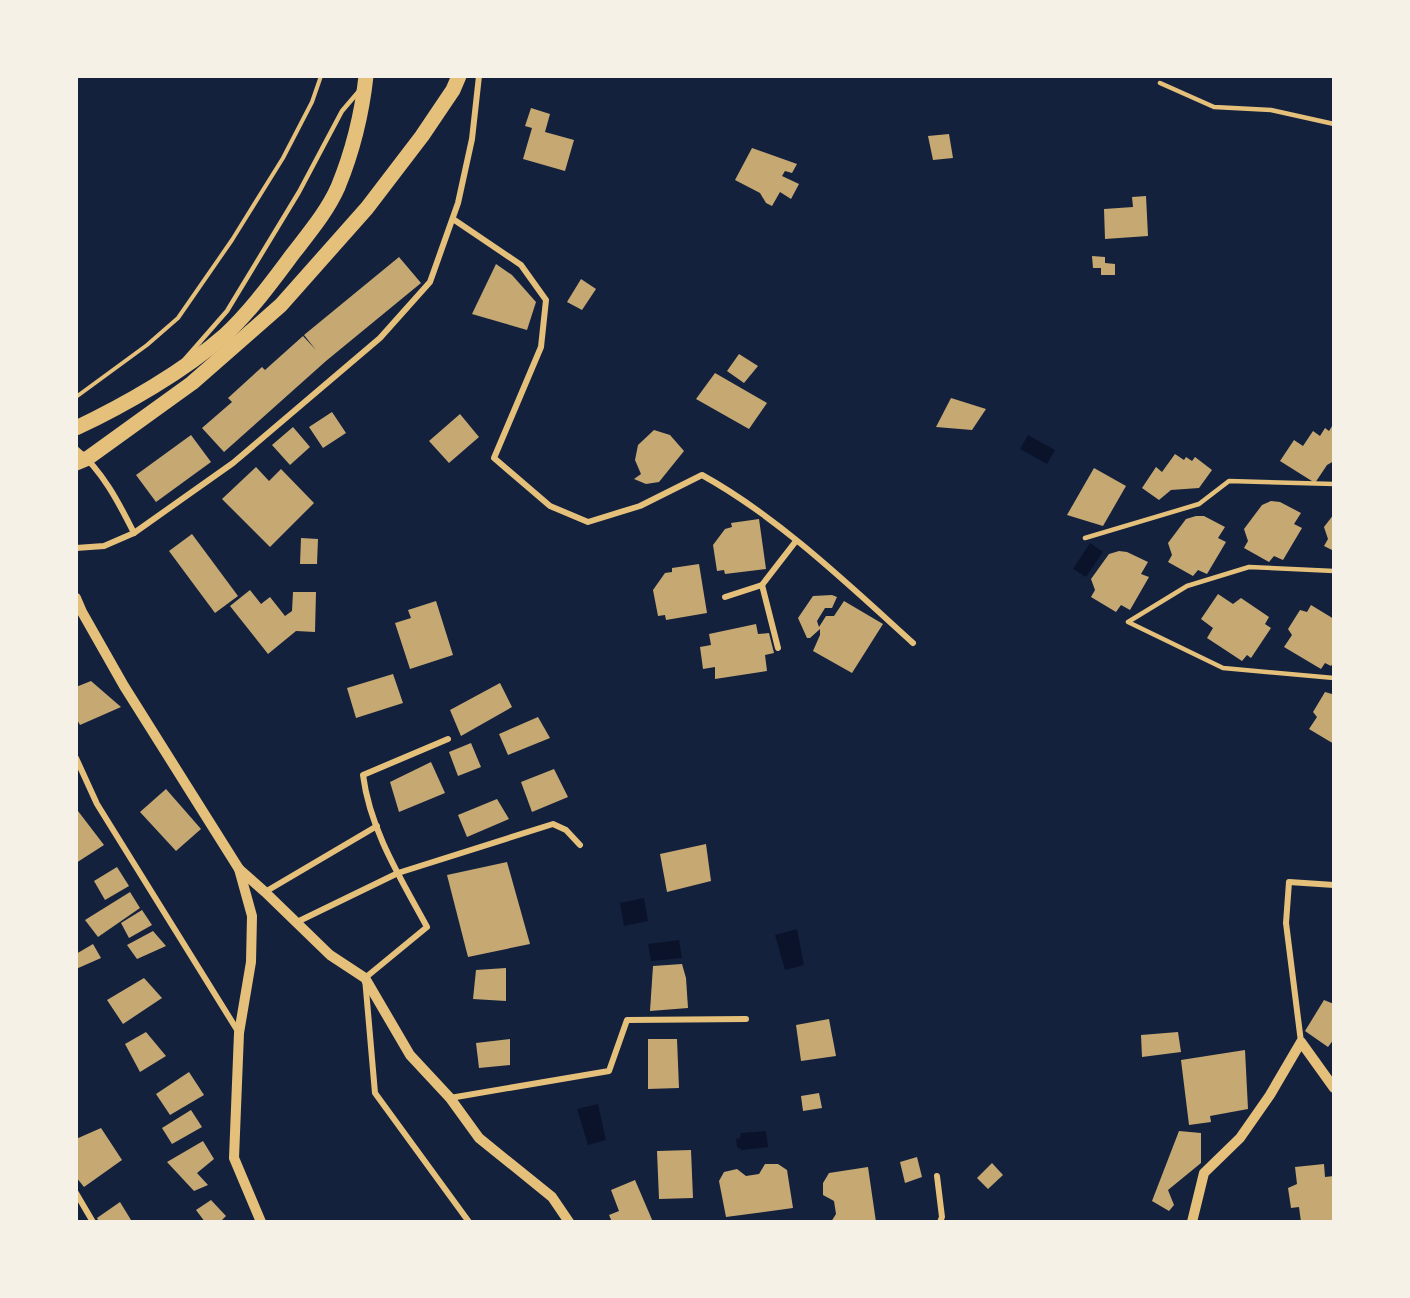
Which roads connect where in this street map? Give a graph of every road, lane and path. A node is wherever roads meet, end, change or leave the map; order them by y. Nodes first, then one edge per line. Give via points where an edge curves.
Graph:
1 (321, 76) edge
2 (459, 76) edge
3 (479, 76) edge
4 (365, 80) edge
5 (1160, 83) dead end
6 (1334, 124) edge
7 (453, 219) junction
8 (170, 375) junction
9 (76, 397) edge
10 (76, 428) edge
11 (80, 457) edge
12 (1334, 484) edge
13 (134, 533) junction
14 (1085, 538) dead end
15 (796, 542) junction
16 (76, 548) edge
17 (1334, 572) edge
18 (762, 585) junction
19 (725, 597) dead end
20 (76, 598) edge
21 (913, 643) dead end
22 (778, 648) dead end
23 (1334, 678) edge
24 (448, 739) dead end
25 (76, 758) edge
26 (377, 826) junction
27 (580, 845) dead end
28 (239, 869) junction
29 (398, 873) junction
30 (1334, 885) edge
31 (265, 892) junction
32 (297, 922) junction
33 (365, 978) junction
34 (746, 1019) dead end
35 (239, 1033) junction
36 (1301, 1042) junction
37 (1334, 1088) edge
38 (450, 1098) junction
39 (937, 1176) dead end
40 (76, 1193) edge
41 (93, 1221) edge
42 (261, 1221) edge
43 (469, 1221) edge
44 (569, 1221) edge
45 (940, 1221) edge
46 (1192, 1221) edge

1 - 9 path via 283,158 178,318
2 - 11 main road via 422,136 371,203 281,304 192,383
3 - 7 street via 472,138
4 - 8 lane via 342,111 299,192 227,311
4 - 8 main road via 354,141 337,188 313,228 224,336
5 - 6 lane via 1214,107 1271,110
7 - 13 street via 430,282 380,338 233,463
7 - 15 street via 521,265 546,300 541,347 494,458 550,506 588,522 640,506 702,475 731,491
8 - 10 main road
11 - 13 street via 120,506
12 - 14 lane via 1229,481 1199,504
13 - 16 street via 104,546
15 - 18 street
15 - 21 street via 831,568
17 - 23 lane via 1249,567 1187,586 1128,622 1223,668
18 - 19 street
18 - 22 street
20 - 28 street via 124,686
24 - 26 street via 363,775
25 - 35 street via 97,804
26 - 29 street
26 - 31 street
27 - 29 street via 566,830 553,824
28 - 31 street
28 - 35 street via 252,916 251,962
29 - 32 street
29 - 33 street via 427,927
30 - 36 street via 1289,882 1286,923
31 - 32 street
32 - 33 street via 330,955
33 - 38 street via 410,1055
33 - 43 street via 375,1093
34 - 38 street via 627,1020 609,1071
35 - 42 street via 234,1158
36 - 37 street
36 - 46 street via 1240,1138 1204,1173
38 - 44 street via 479,1138 552,1197
39 - 45 street
40 - 41 street

